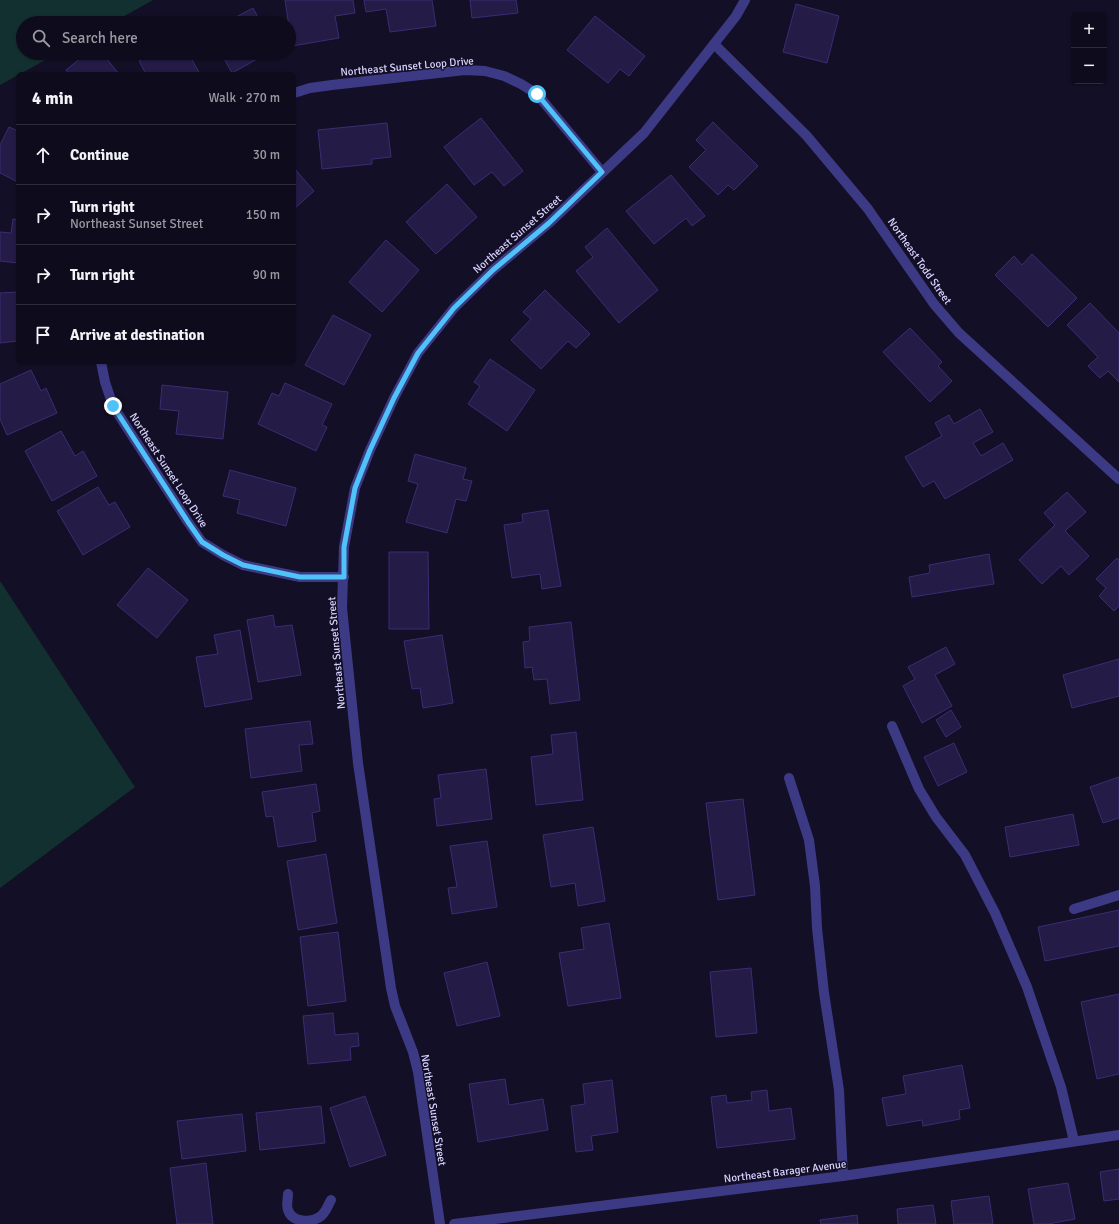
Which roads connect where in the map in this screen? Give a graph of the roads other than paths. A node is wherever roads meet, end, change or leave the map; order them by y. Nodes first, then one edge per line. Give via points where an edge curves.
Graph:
1 (745, 0) edge
2 (714, 44) junction
3 (296, 92) edge
4 (602, 172) junction
5 (101, 364) edge
6 (1119, 479) edge
7 (344, 577) junction
8 (892, 726) dead end
9 (789, 778) dead end
10 (1119, 895) edge
11 (1074, 909) dead end
12 (1119, 1135) edge
13 (1074, 1142) junction
14 (843, 1176) junction
15 (288, 1194) dead end
16 (331, 1200) dead end
17 (440, 1224) edge
18 (454, 1224) edge

1 - 2 street, Northeast Sunset Street
2 - 4 street, Northeast Sunset Street via 644,133
2 - 6 street, Northeast Todd Street via 806,135 868,209 934,304 959,333
3 - 4 street, Northeast Sunset Loop Drive via 347,83 465,70 504,76 537,94
4 - 7 street, Northeast Sunset Street via 454,308 418,353 394,398 355,488 344,547
5 - 7 street, Northeast Sunset Loop Drive via 113,406 202,542 243,565 300,577
7 - 17 street, Northeast Sunset Street via 342,608 358,763 391,988 418,1072
8 - 13 street via 919,789 936,817 965,855 995,914 1027,987 1061,1087
9 - 14 street via 809,840 815,886 817,935 839,1090
10 - 11 street
12 - 13 street, Northeast Barager Avenue
13 - 14 street, Northeast Barager Avenue
14 - 18 street, Northeast Barager Avenue
15 - 16 street via 288,1210 294,1218 303,1220 320,1216

